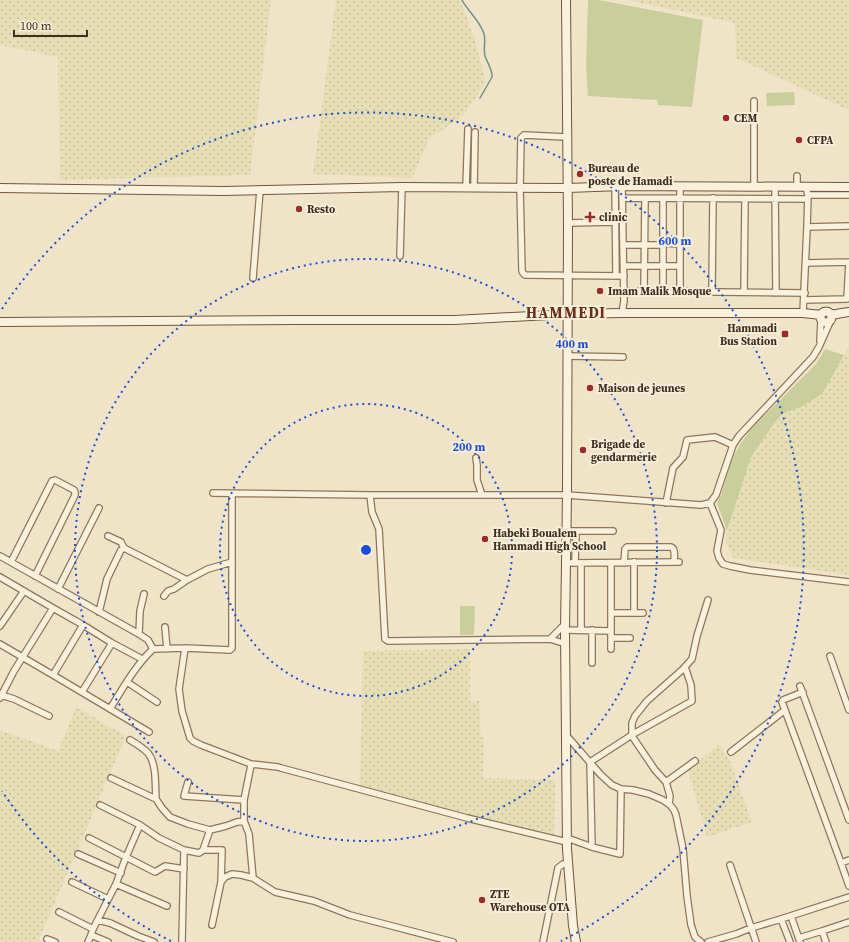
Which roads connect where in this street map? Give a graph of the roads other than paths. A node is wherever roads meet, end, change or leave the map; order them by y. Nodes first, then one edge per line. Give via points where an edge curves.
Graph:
1 (566, 0) edge
2 (754, 101) dead end
3 (468, 129) dead end
4 (475, 132) dead end
5 (566, 137) junction
6 (797, 176) dead end
7 (619, 186) junction
8 (402, 187) junction
9 (680, 187) junction
10 (754, 187) junction
11 (775, 187) junction
12 (797, 187) junction
13 (849, 187) edge
14 (0, 188) edge
15 (470, 188) junction
16 (520, 188) junction
17 (568, 188) junction
18 (260, 190) junction
19 (807, 193) junction
20 (849, 195) edge
21 (623, 198) junction
22 (680, 198) junction
23 (713, 198) junction
24 (645, 199) junction
25 (664, 199) junction
26 (745, 199) junction
27 (776, 199) junction
28 (615, 222) junction
29 (568, 223) junction
30 (849, 226) edge
31 (808, 227) junction
32 (623, 244) junction
33 (663, 244) junction
34 (680, 244) junction
35 (644, 245) junction
36 (400, 256) dead end
37 (849, 262) edge
38 (806, 263) junction
39 (624, 266) junction
40 (663, 266) junction
41 (680, 266) junction
42 (644, 267) junction
43 (567, 275) junction
44 (616, 276) junction
45 (624, 276) junction
46 (253, 278) dead end
47 (624, 291) junction
48 (644, 292) junction
49 (663, 292) junction
50 (680, 292) junction
51 (712, 292) junction
52 (744, 292) junction
53 (776, 293) junction
54 (805, 293) junction
55 (804, 300) junction
56 (849, 312) edge
57 (622, 313) junction
58 (803, 313) junction
59 (568, 314) junction
60 (826, 318) junction
61 (0, 322) edge
62 (567, 356) junction
63 (623, 357) dead end
64 (733, 446) junction
65 (476, 458) dead end
66 (213, 493) dead end
67 (232, 494) junction
68 (370, 494) junction
69 (482, 495) junction
70 (567, 495) junction
71 (666, 503) junction
72 (710, 503) junction
73 (98, 508) dead end
74 (567, 531) junction
75 (576, 531) junction
76 (613, 532) dead end
77 (108, 536) dead end
78 (620, 546) dead end
79 (626, 548) junction
80 (122, 549) junction
81 (0, 556) edge
82 (11, 562) junction
83 (232, 562) junction
84 (611, 562) junction
85 (624, 562) junction
86 (634, 562) junction
87 (574, 563) junction
88 (35, 576) junction
89 (0, 577) edge
90 (187, 580) junction
91 (849, 582) edge
92 (58, 588) junction
93 (24, 591) junction
94 (144, 594) dead end
95 (164, 596) dead end
96 (708, 600) dead end
97 (53, 608) junction
98 (99, 612) junction
99 (611, 613) junction
100 (634, 613) junction
101 (643, 613) dead end
102 (83, 625) junction
103 (0, 626) edge
104 (165, 626) dead end
105 (565, 626) junction
106 (580, 630) junction
107 (592, 630) junction
108 (611, 630) junction
109 (139, 634) junction
110 (611, 638) junction
111 (630, 638) dead end
112 (550, 639) junction
113 (112, 643) junction
114 (0, 644) edge
115 (566, 644) junction
116 (185, 648) junction
117 (167, 649) junction
118 (611, 649) dead end
119 (153, 650) junction
120 (830, 656) dead end
121 (22, 657) junction
122 (142, 659) junction
123 (592, 663) dead end
124 (685, 667) junction
125 (53, 675) junction
126 (127, 682) junction
127 (800, 686) dead end
128 (82, 692) junction
129 (802, 692) junction
130 (1, 696) edge
131 (157, 702) dead end
132 (110, 709) junction
133 (785, 710) junction
134 (849, 710) edge
135 (49, 716) dead end
136 (149, 732) dead end
137 (566, 735) junction
138 (632, 736) junction
139 (130, 740) dead end
140 (731, 752) dead end
141 (695, 761) dead end
142 (590, 762) junction
143 (251, 764) junction
144 (111, 778) dead end
145 (188, 782) dead end
146 (666, 782) junction
147 (621, 789) junction
148 (156, 799) junction
149 (244, 800) junction
150 (100, 805) dead end
151 (670, 805) junction
152 (244, 820) junction
153 (849, 820) edge
154 (140, 825) junction
155 (210, 830) junction
156 (89, 838) dead end
157 (567, 840) junction
158 (592, 848) junction
159 (184, 850) junction
160 (203, 850) junction
161 (78, 854) dead end
162 (126, 857) junction
163 (849, 860) edge
164 (841, 863) junction
165 (568, 864) junction
166 (730, 865) dead end
167 (184, 869) junction
168 (121, 873) junction
169 (252, 878) junction
170 (72, 882) dead end
171 (221, 882) junction
172 (116, 884) junction
173 (849, 886) edge
174 (849, 897) edge
175 (108, 899) junction
176 (167, 906) dead end
177 (59, 912) dead end
178 (790, 916) junction
179 (781, 919) junction
180 (98, 920) junction
181 (849, 922) edge
182 (212, 925) dead end
183 (751, 928) junction
184 (93, 929) junction
185 (822, 931) junction
186 (91, 935) junction
187 (47, 939) dead end
188 (800, 940) edge
189 (55, 942) edge
190 (88, 942) edge
191 (108, 942) edge
192 (154, 942) edge
193 (182, 942) edge
194 (453, 942) edge
195 (543, 942) edge
196 (576, 942) edge
197 (701, 942) edge
198 (708, 942) edge
199 (756, 942) edge
200 (790, 942) edge
201 (826, 942) edge

1 - 5 main road
2 - 10 street
3 - 15 street
4 - 15 street
5 - 16 street via 522,136
5 - 17 main road
6 - 12 street
7 - 9 main road
7 - 17 main road
7 - 21 street
7 - 28 street
8 - 15 main road
8 - 18 main road
8 - 36 street
9 - 10 main road
9 - 22 street
10 - 11 main road
11 - 12 main road
11 - 27 street
12 - 19 main road
13 - 19 main road
14 - 18 main road
15 - 16 main road
16 - 17 main road
16 - 43 street via 523,274
17 - 29 main road
18 - 46 street
19 - 20 street
19 - 27 street
19 - 31 street
21 - 24 street
21 - 32 street
22 - 23 street
22 - 25 street
22 - 34 street
23 - 26 street
23 - 51 street
24 - 25 street
24 - 35 street
25 - 33 street
26 - 27 street
26 - 52 street
27 - 53 street
28 - 29 street
28 - 44 street
29 - 43 main road
30 - 31 street
31 - 38 street
32 - 35 street
32 - 39 street
33 - 34 street
33 - 35 street
33 - 40 street
34 - 41 street
35 - 42 street
37 - 38 street
37 - 55 street via 847,300
38 - 54 street
39 - 42 street
39 - 45 street
40 - 41 street
40 - 42 street
40 - 49 street
41 - 50 street
42 - 48 street
43 - 44 street
43 - 59 main road
44 - 45 street
45 - 47 street
47 - 48 street
47 - 57 street
48 - 49 street
49 - 50 street
50 - 51 street
51 - 52 street
52 - 53 street
53 - 54 street
54 - 55 street
55 - 58 street
56 - 60 main road
57 - 58 main road
57 - 59 main road
58 - 60 main road
59 - 61 main road via 454,320
59 - 62 main road
60 - 64 street via 820,347 814,357 741,433
62 - 63 street
62 - 70 main road
64 - 71 street via 715,437 687,440 682,457 673,468
64 - 72 street via 716,495
65 - 69 street via 477,480
66 - 67 street
67 - 68 street
67 - 83 street
68 - 69 street
68 - 112 street via 372,512 379,529 385,639 388,642
69 - 70 street
70 - 71 street
70 - 74 main road
71 - 72 street
72 - 91 street via 721,530 717,551 723,564 750,570
73 - 92 street
74 - 75 street
74 - 87 main road
75 - 76 street
75 - 87 street
77 - 80 street via 121,542
78 - 79 street
79 - 85 street
79 - 86 street via 672,547 676,562
80 - 90 street
80 - 98 street via 108,579
81 - 82 street
82 - 88 street
82 - 88 street via 52,481 55,480 72,489 75,495
83 - 90 street via 208,569
83 - 116 street via 232,648
84 - 85 street
84 - 87 street
84 - 99 street
85 - 86 street
86 - 100 street
87 - 105 main road
87 - 106 street
88 - 92 street
89 - 93 street
90 - 95 street
92 - 98 street
93 - 97 street
93 - 103 street
94 - 109 street
96 - 124 street via 696,636 692,659
97 - 102 street
97 - 121 street
98 - 109 street
99 - 100 street
99 - 108 street
100 - 101 street
102 - 113 street
102 - 125 street
104 - 117 street
105 - 106 street
105 - 112 street
105 - 115 main road
106 - 107 street
107 - 108 street
107 - 123 street
108 - 110 street
109 - 119 street via 148,640
110 - 111 street
110 - 118 street
112 - 115 street
113 - 122 street
113 - 128 street
114 - 121 street
115 - 137 main road
116 - 117 street
116 - 143 street via 179,689 190,738 201,745
117 - 119 street
119 - 122 street
120 - 134 street
121 - 125 street
121 - 130 street
122 - 126 street
124 - 138 street via 647,701 635,716
124 - 138 street via 691,685 692,701
125 - 128 street
126 - 131 street
126 - 132 street
127 - 129 street
128 - 132 street
129 - 133 street via 783,700
129 - 153 street
130 - 135 street via 14,699
132 - 136 street
133 - 140 street
133 - 164 street
137 - 142 street
137 - 157 main road
138 - 142 street
138 - 146 street
139 - 148 street via 143,748 154,763
141 - 146 street
142 - 147 street via 612,785
142 - 158 street
143 - 149 street
143 - 157 street via 278,767 467,818
144 - 148 street
145 - 149 street via 184,796
146 - 151 street
147 - 151 street via 649,794
147 - 158 street via 620,854
148 - 155 street via 170,817
149 - 152 street
150 - 154 street
151 - 197 street via 676,816 683,849 691,925 695,937
152 - 155 street
152 - 169 street via 249,834
154 - 159 street
154 - 162 street
155 - 160 street
156 - 162 street
157 - 158 street
157 - 165 main road
159 - 160 street via 199,853
159 - 167 street
160 - 171 street via 222,850
161 - 168 street
162 - 167 street via 155,872 165,866
162 - 168 street
163 - 164 street
164 - 173 street
165 - 195 street via 558,868
165 - 196 main road via 572,926
166 - 183 street
167 - 193 street
168 - 172 street
169 - 171 street via 232,874
169 - 194 street via 275,892
170 - 175 street
171 - 182 street
172 - 175 street
172 - 176 street
174 - 178 street
175 - 180 street
177 - 184 street
178 - 179 street
178 - 188 street
179 - 183 street
179 - 200 street
180 - 184 street
180 - 192 street
181 - 185 street
183 - 198 street
183 - 199 street
184 - 186 street
185 - 188 street
185 - 201 street
186 - 190 street
186 - 191 street
187 - 189 street

